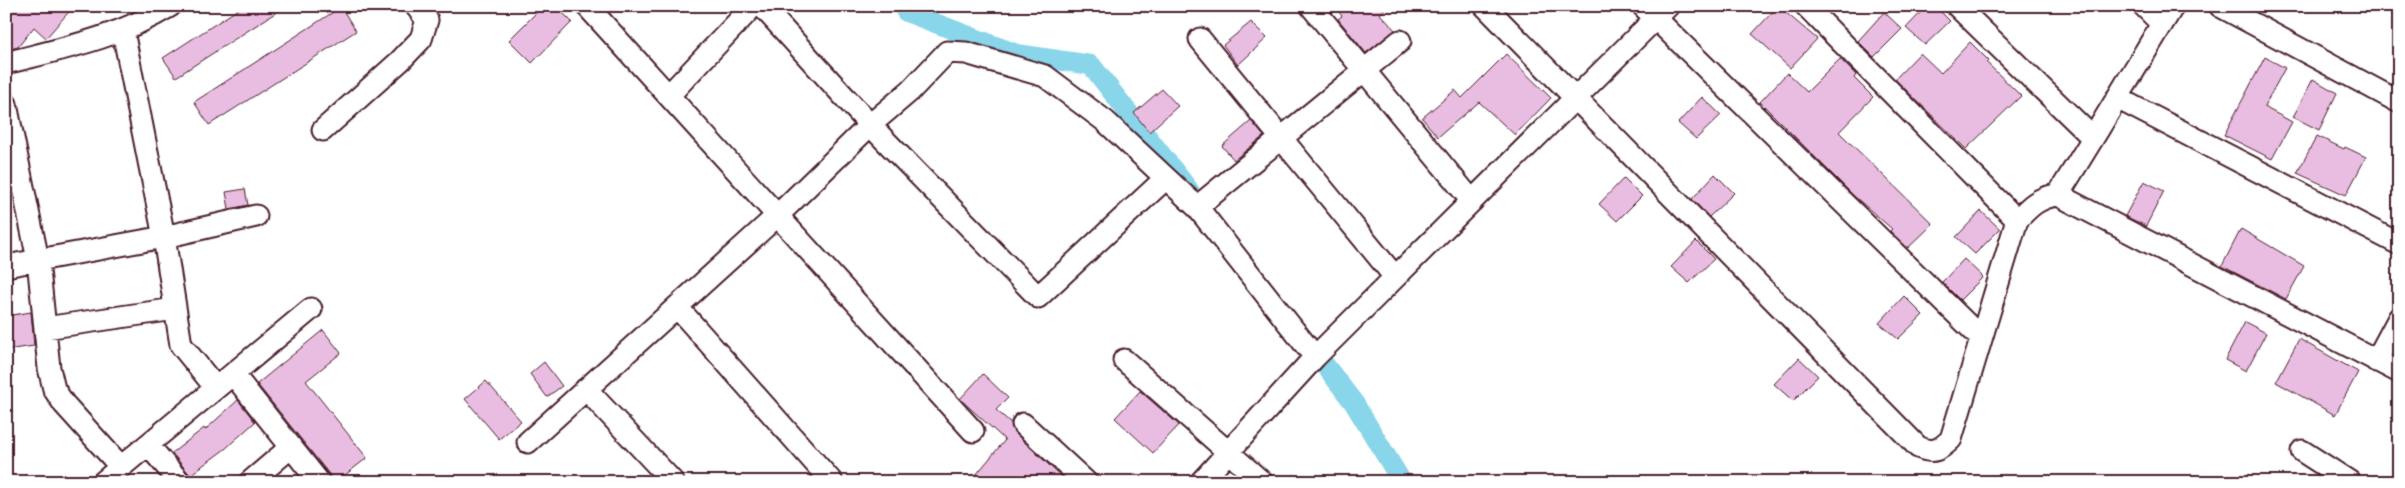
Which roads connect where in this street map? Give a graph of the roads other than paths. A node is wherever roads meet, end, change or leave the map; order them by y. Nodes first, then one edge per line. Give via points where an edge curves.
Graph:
1 (170, 6) edge
2 (416, 6) edge
3 (587, 6) edge
4 (752, 6) edge
5 (762, 6) edge
6 (1311, 6) edge
7 (1485, 6) edge
8 (1806, 6) edge
9 (1957, 6) edge
10 (2144, 6) edge
11 (2173, 6) edge
12 (2220, 6) edge
13 (1655, 10) edge
14 (2162, 24) junction
15 (123, 31) junction
16 (1200, 39) dead end
17 (1400, 41) dead end
18 (6, 63) edge
19 (1364, 70) junction
20 (669, 95) junction
21 (1576, 98) junction
22 (2116, 98) junction
23 (2399, 102) edge
24 (6, 104) edge
25 (870, 125) junction
26 (323, 130) dead end
27 (1281, 138) junction
28 (2093, 138) junction
29 (1166, 178) junction
30 (2058, 195) junction
31 (1472, 201) junction
32 (1197, 207) junction
33 (778, 215) junction
34 (256, 216) dead end
35 (2017, 220) junction
36 (164, 237) junction
37 (2399, 244) edge
38 (38, 260) junction
39 (6, 266) edge
40 (1395, 277) junction
41 (677, 307) junction
42 (175, 309) junction
43 (311, 309) dead end
44 (2399, 318) edge
45 (45, 328) junction
46 (1981, 338) junction
47 (1315, 357) junction
48 (1124, 360) dead end
49 (2376, 361) junction
50 (2399, 372) edge
51 (232, 374) junction
52 (216, 388) junction
53 (586, 389) junction
54 (1023, 424) dead end
55 (973, 431) dead end
56 (528, 442) dead end
57 (148, 445) junction
58 (292, 447) junction
59 (1228, 451) junction
60 (2302, 451) dead end
61 (121, 467) junction
62 (103, 482) edge
63 (180, 482) edge
64 (250, 482) edge
65 (320, 482) edge
66 (673, 482) edge
67 (832, 482) edge
68 (1086, 482) edge
69 (1201, 482) edge
70 (1262, 482) edge
71 (2350, 482) edge

1 - 15 street
2 - 26 street via 427,20 421,38
3 - 20 street
4 - 20 street
5 - 25 street
6 - 19 street
7 - 21 street
8 - 35 street
9 - 28 street
10 - 14 street
11 - 14 street
12 - 23 street
13 - 21 street
13 - 46 street
14 - 22 street
15 - 18 street
15 - 36 street
16 - 27 street
17 - 19 street
19 - 27 street
19 - 31 street
20 - 33 street
21 - 31 street
21 - 46 street via 1918,447 1928,452 1941,450 1951,439
22 - 28 street
22 - 37 street
24 - 38 street
25 - 29 street via 910,91 947,52 966,53 1045,76 1106,121
25 - 29 street via 1038,297
25 - 33 street
27 - 32 street
27 - 40 street
28 - 30 street
29 - 32 street
30 - 35 street via 2039,199
30 - 49 street
31 - 40 street
32 - 47 street
33 - 41 street
33 - 55 street
34 - 36 street
35 - 46 street
36 - 38 street
36 - 42 street
38 - 39 street
38 - 45 street
40 - 47 street
41 - 53 street
41 - 67 street
42 - 45 street
42 - 52 street via 181,345
43 - 51 street
44 - 49 street
45 - 61 street via 54,389
47 - 59 street
48 - 59 street
49 - 50 street
51 - 52 street
51 - 58 street
52 - 57 street
53 - 56 street
53 - 66 street
54 - 68 street
57 - 61 street
57 - 63 street
58 - 64 street
58 - 65 street
59 - 69 street
59 - 70 street
60 - 71 street
61 - 62 street

